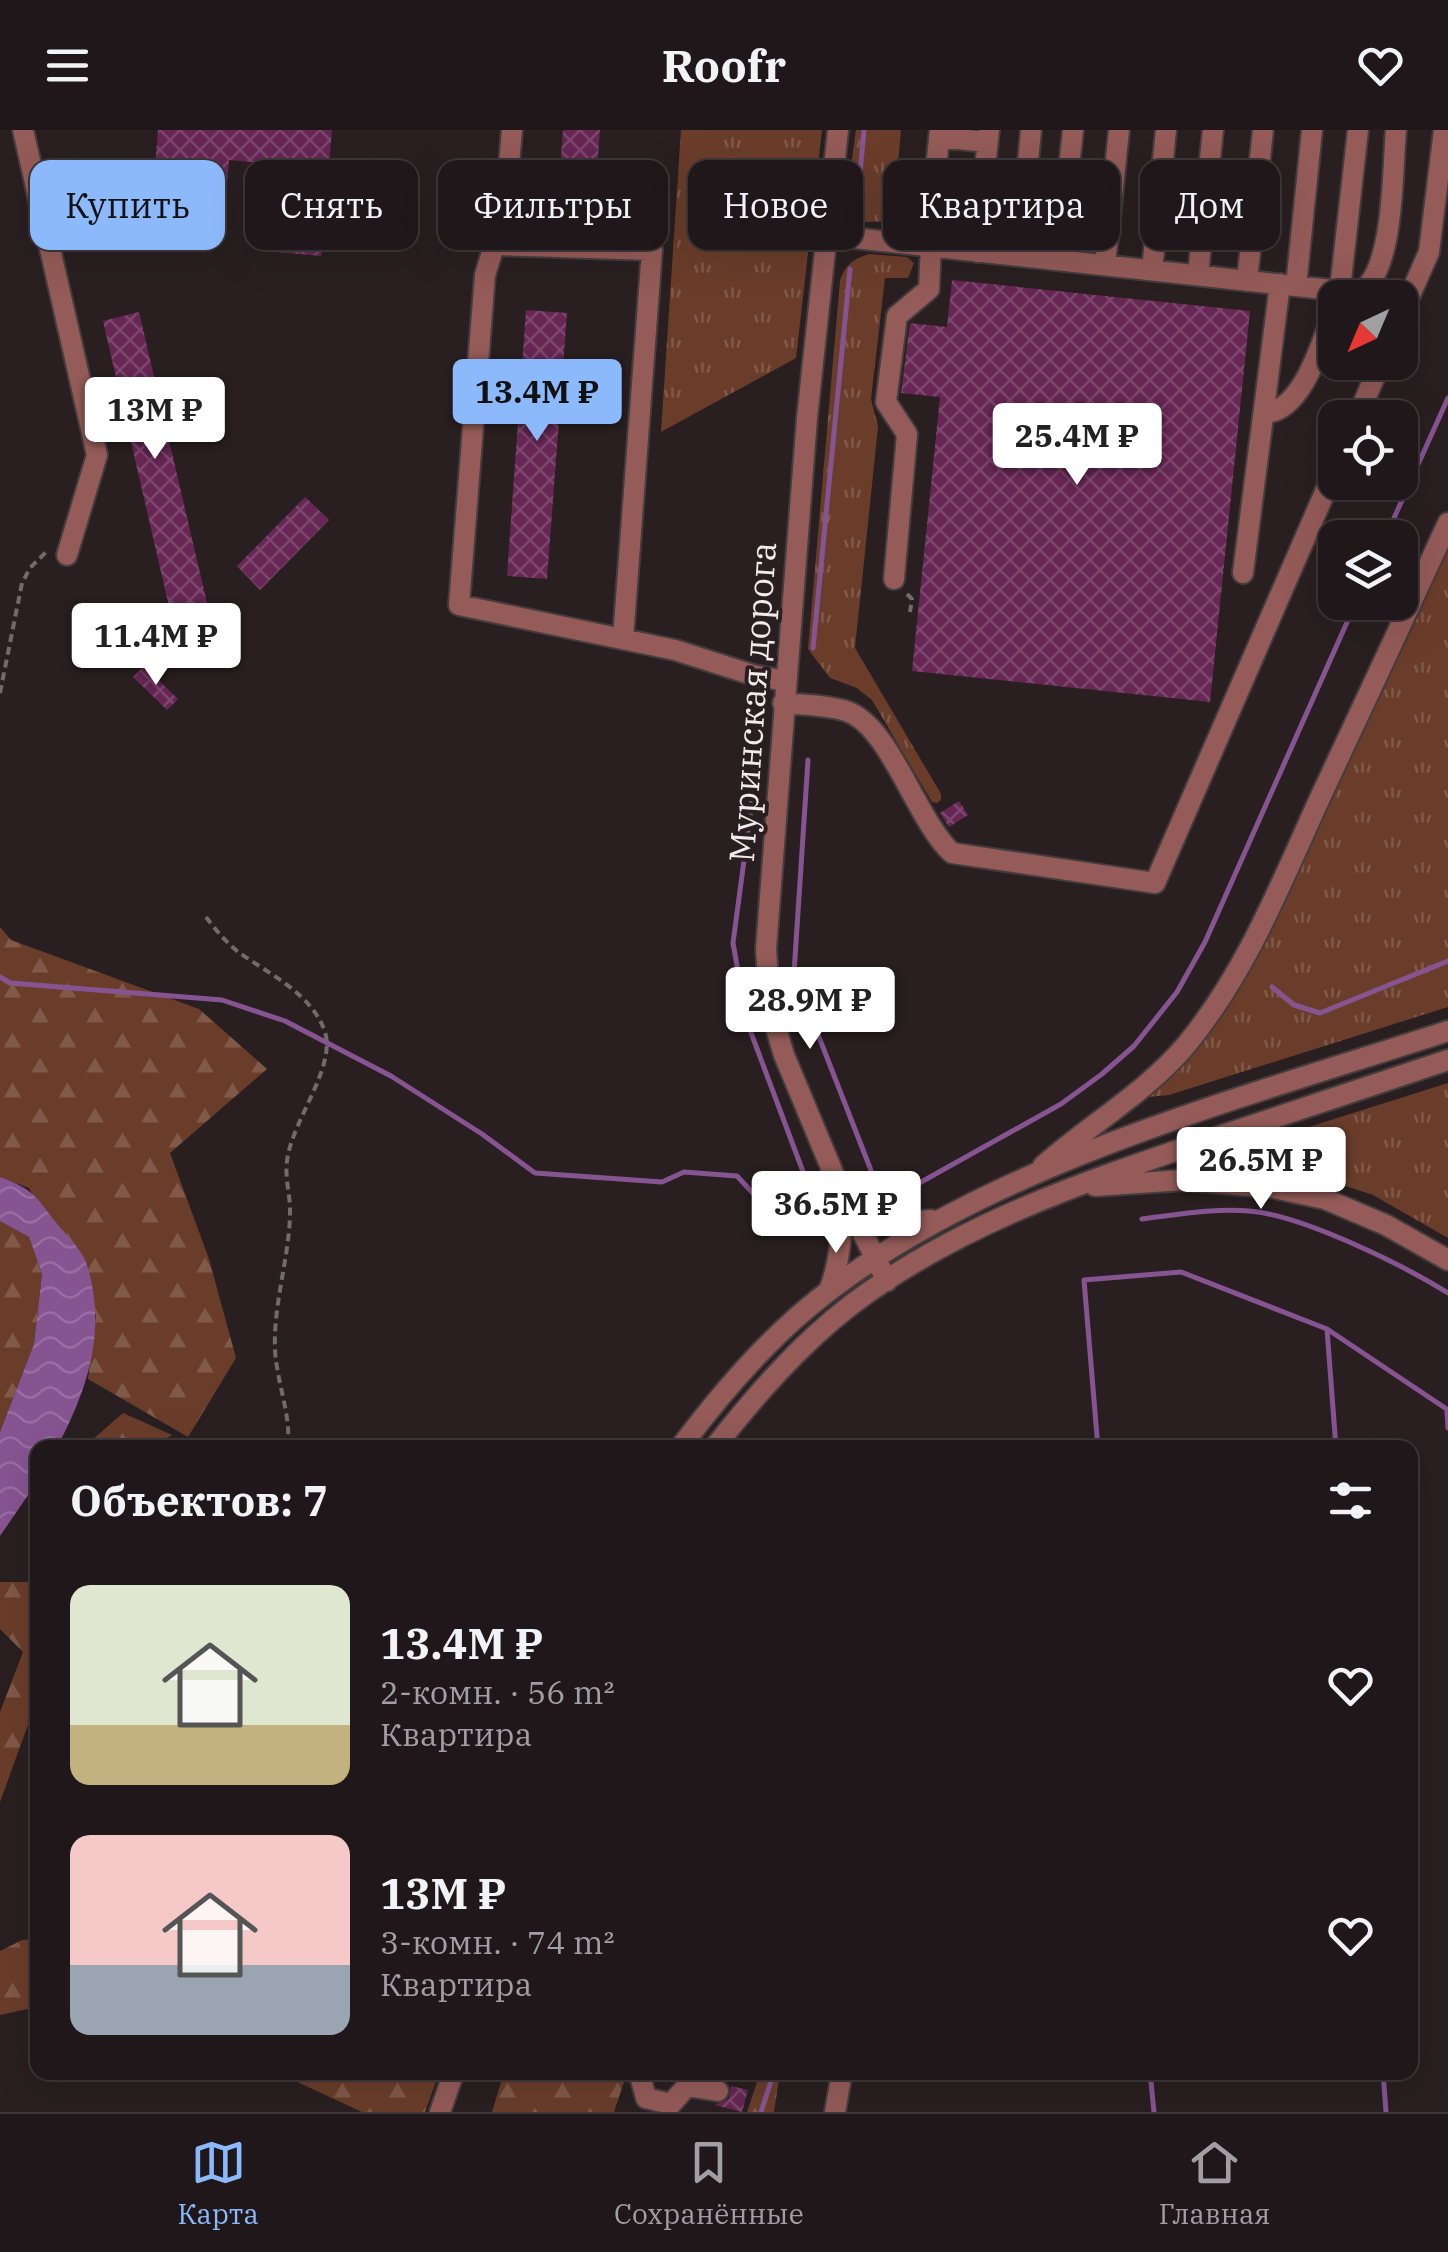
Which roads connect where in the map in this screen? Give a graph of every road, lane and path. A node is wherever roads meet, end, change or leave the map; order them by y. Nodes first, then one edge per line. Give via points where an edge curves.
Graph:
1 (23, 130) edge
2 (512, 130) edge
3 (838, 130) edge
4 (1031, 130) edge
5 (1073, 130) edge
6 (1119, 130) edge
7 (1166, 130) edge
8 (1213, 130) edge
9 (1262, 130) edge
10 (1312, 130) edge
11 (1358, 130) edge
12 (1396, 130) edge
13 (1444, 130) edge
14 (939, 134) edge
15 (988, 136) edge
16 (509, 160) edge
17 (835, 160) edge
18 (937, 160) edge
19 (493, 250) edge
20 (652, 250) edge
21 (825, 250) edge
22 (929, 250) edge
23 (961, 250) edge
24 (977, 252) junction
25 (1019, 256) junction
26 (1059, 260) junction
27 (1105, 265) junction
28 (1152, 270) junction
29 (1198, 275) junction
30 (1341, 280) edge
31 (1377, 280) edge
32 (1416, 280) edge
33 (1247, 281) junction
34 (1288, 285) junction
35 (1318, 293) edge
36 (1318, 350) edge
37 (1264, 414) junction
38 (1321, 500) edge
39 (1448, 524) edge
40 (74, 534) junction
41 (68, 555) dead end
42 (1244, 572) dead end
43 (894, 579) dead end
44 (912, 599) dead end
45 (910, 612) dead end
46 (623, 639) junction
47 (785, 681) junction
48 (0, 693) edge
49 (783, 703) junction
50 (206, 917) dead end
51 (1448, 1031) edge
52 (1448, 1060) edge
53 (1028, 1179) junction
54 (837, 1182) junction
55 (1072, 1186) junction
56 (943, 1219) junction
57 (874, 1259) junction
58 (1448, 1260) edge
59 (887, 1281) junction
60 (828, 1292) junction
61 (288, 1440) edge
62 (686, 1440) edge
63 (721, 1440) edge
64 (451, 2080) edge
65 (641, 2080) edge
66 (841, 2080) edge
67 (718, 2091) dead end
68 (677, 2108) edge
69 (440, 2112) edge
70 (835, 2112) edge

1 - 40 street via 96,455
2 - 16 street
3 - 17 street, Муринская дорога
4 - 25 street
5 - 26 street
6 - 27 street
7 - 28 street
8 - 29 street
9 - 33 street
10 - 34 street
11 - 30 street
12 - 31 street
13 - 32 street via 1429,252
14 - 15 street
14 - 18 street
15 - 24 street
19 - 46 street via 485,275 459,606
20 - 46 street
21 - 47 street, Муринская дорога
22 - 43 street via 929,289 897,316 886,402 908,434
23 - 24 street
24 - 25 street
25 - 26 street
26 - 27 street
27 - 28 street
28 - 29 street
29 - 33 street
33 - 34 street
34 - 35 street
34 - 37 street
36 - 37 street via 1302,388 1275,413
37 - 42 street
38 - 49 street via 1155,883 952,853 866,723 846,711
39 - 53 street via 1224,995 1136,1094
40 - 41 street
40 - 48 path via 43,553 22,583
44 - 45 path
46 - 47 street
47 - 49 street, Муринская дорога
49 - 54 street, Муринская дорога via 766,949 770,1008
50 - 61 path via 237,951 273,972 307,1005 326,1034 322,1072 296,1122 288,1158 290,1205 275,1322
51 - 53 street via 1130,1136
52 - 55 street
53 - 56 street
54 - 56 street via 877,1219
54 - 57 street, Муринская дорога
54 - 60 street via 843,1233
55 - 58 street via 1183,1180 1325,1198
55 - 59 street
56 - 57 street
57 - 59 street, Муринская дорога
57 - 60 street
59 - 63 street via 807,1344
60 - 62 street via 736,1378
64 - 69 street
65 - 68 street via 646,2098
66 - 70 street
67 - 68 street via 687,2086

